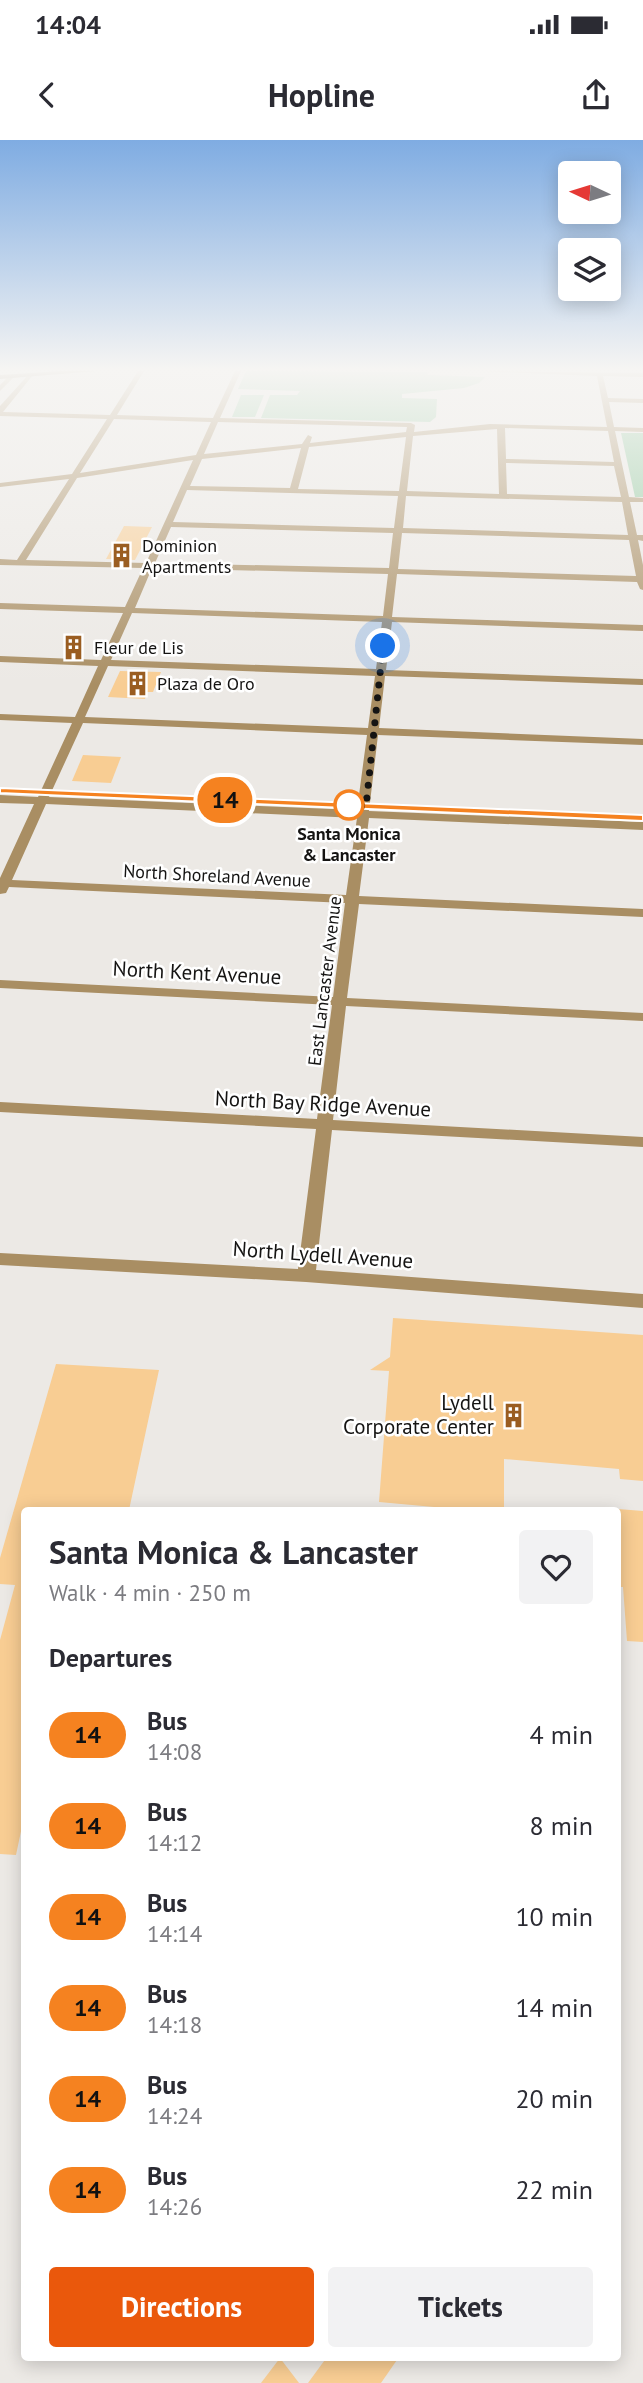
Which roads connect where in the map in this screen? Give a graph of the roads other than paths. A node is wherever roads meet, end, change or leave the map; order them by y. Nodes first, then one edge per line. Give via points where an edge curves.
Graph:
1 (82, 476) edge
2 (190, 476) edge
3 (297, 476) edge
4 (405, 476) edge
5 (502, 476) edge
6 (620, 476) edge
7 (74, 477) junction
8 (0, 485) edge
9 (185, 488) junction
10 (293, 491) junction
11 (402, 494) junction
12 (503, 496) junction
13 (625, 500) junction
14 (643, 500) edge
15 (169, 524) junction
16 (399, 530) junction
17 (632, 537) junction
18 (643, 538) edge
19 (0, 562) edge
20 (20, 563) junction
21 (150, 565) junction
22 (393, 571) junction
23 (642, 582) edge
24 (0, 606) edge
25 (129, 611) junction
26 (386, 620) junction
27 (643, 628) edge
28 (0, 659) edge
29 (106, 662) junction
30 (380, 672) junction
31 (643, 681) edge
32 (0, 717) edge
33 (80, 720) junction
34 (374, 731) junction
35 (643, 742) edge
36 (0, 791) edge
37 (45, 797) junction
38 (0, 799) edge
39 (365, 810) junction
40 (643, 818) edge
41 (643, 826) edge
42 (2, 886) edge
43 (353, 900) junction
44 (643, 913) edge
45 (0, 984) edge
46 (340, 1002) junction
47 (643, 1017) edge
48 (0, 1107) edge
49 (324, 1125) junction
50 (643, 1142) edge
51 (0, 1259) edge
52 (306, 1276) junction
53 (643, 1301) edge

1 - 7 street
2 - 9 street
3 - 10 street
4 - 11 street, East Lancaster Avenue
5 - 12 street
6 - 13 street
7 - 8 street
7 - 20 street
9 - 10 street
9 - 15 street
10 - 11 street
11 - 12 street
11 - 16 street, East Lancaster Avenue
12 - 13 street
13 - 14 street
13 - 17 street
15 - 16 street
15 - 21 street
16 - 17 street
16 - 22 street, East Lancaster Avenue
17 - 18 street
17 - 23 street
19 - 20 street
20 - 21 street
21 - 22 street
21 - 25 street
22 - 23 street
22 - 26 street, East Lancaster Avenue
24 - 25 street
25 - 26 street
25 - 29 street
26 - 27 street
26 - 30 street, East Lancaster Avenue
28 - 29 street
29 - 30 street
29 - 33 street
30 - 31 street
30 - 34 street, East Lancaster Avenue
32 - 33 street
33 - 34 street
33 - 37 street
34 - 35 street
34 - 39 street, East Lancaster Avenue
36 - 37 street
37 - 38 street
37 - 39 street
37 - 42 street
39 - 40 street
39 - 41 street
39 - 43 street, East Lancaster Avenue
42 - 43 street, North Shoreland Avenue
43 - 44 street, North Shoreland Avenue
43 - 46 street, East Lancaster Avenue
45 - 46 street, North Kent Avenue
46 - 47 street, North Kent Avenue
46 - 49 street, East Lancaster Avenue
48 - 49 street, North Bay Ridge Avenue
49 - 50 street, North Bay Ridge Avenue
49 - 52 street, East Lancaster Avenue
51 - 52 street, North Lydell Avenue
52 - 53 street, North Lydell Avenue

